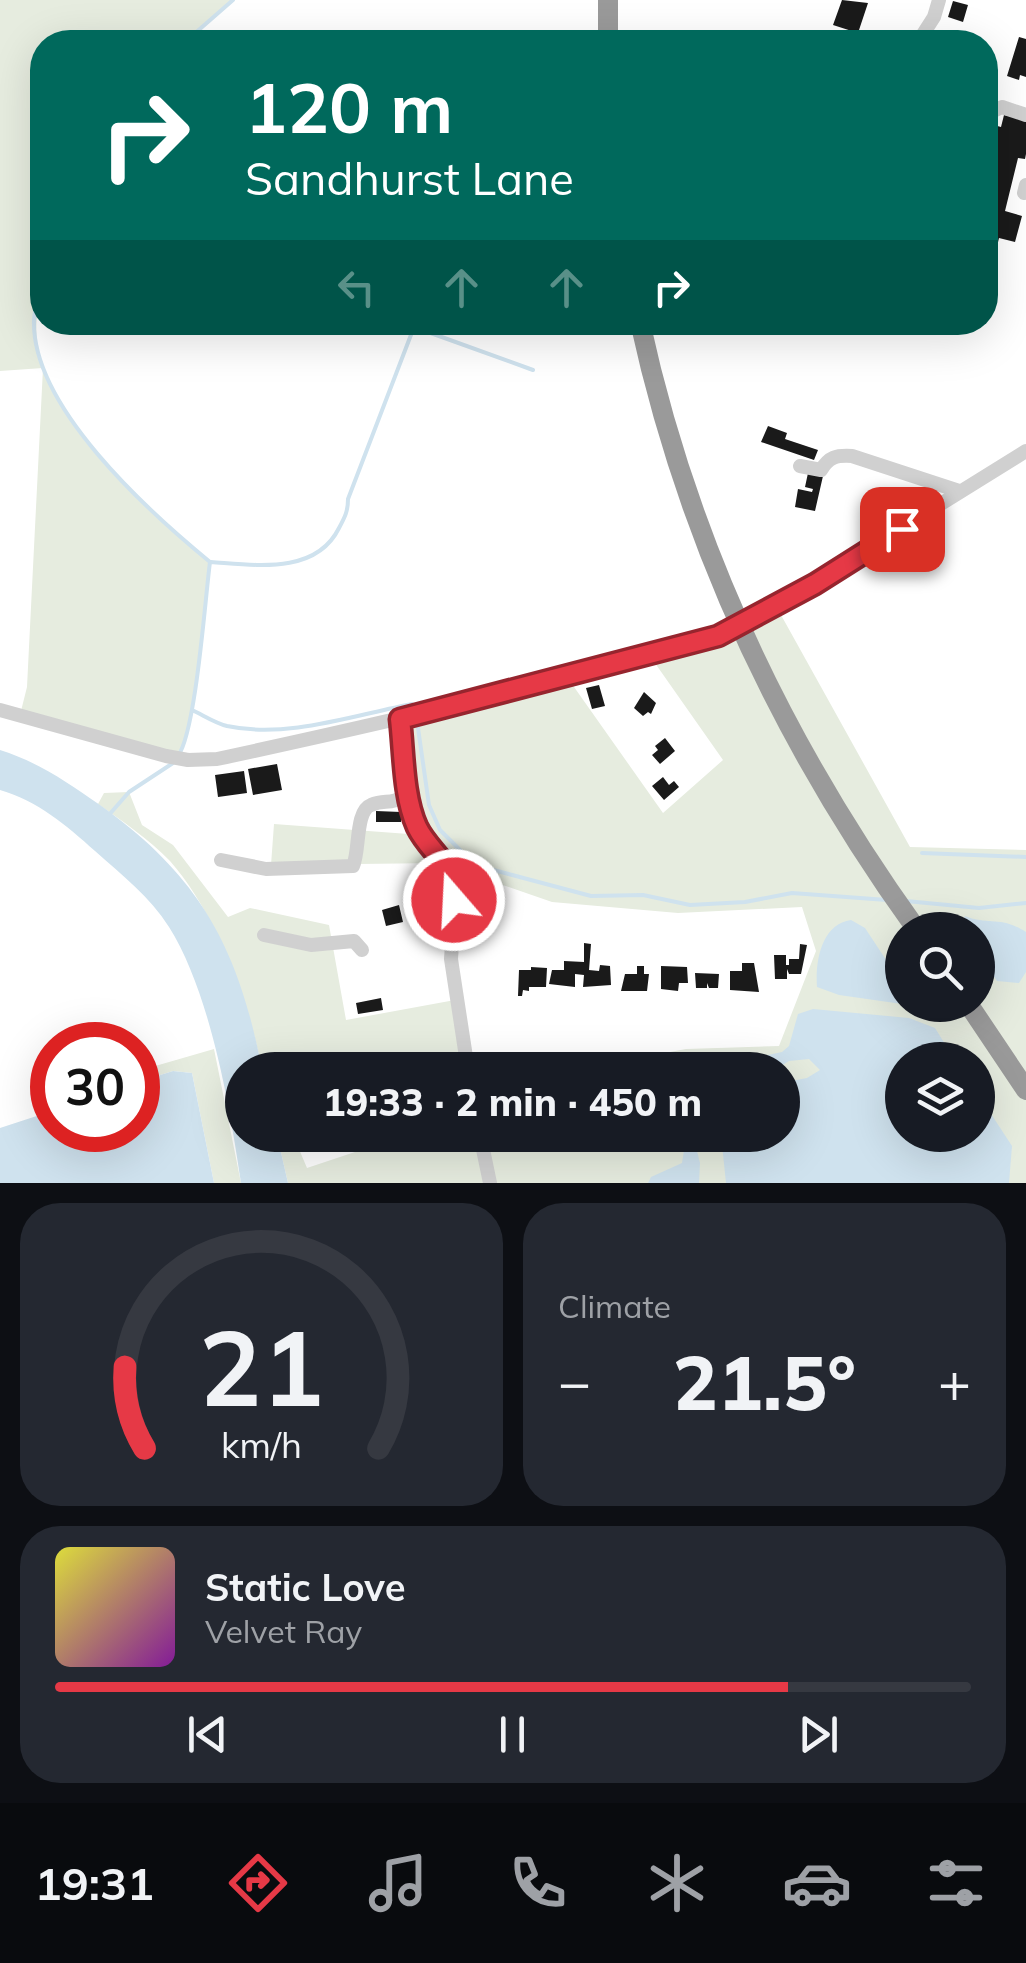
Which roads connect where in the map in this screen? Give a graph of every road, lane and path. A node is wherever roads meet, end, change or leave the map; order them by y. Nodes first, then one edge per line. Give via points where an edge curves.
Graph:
1 (608, 0) edge
2 (940, 0) edge
3 (608, 30) edge
4 (926, 30) edge
5 (998, 109) edge
6 (1026, 115) edge
7 (643, 335) edge
8 (1026, 452) edge
9 (800, 466) dead end
10 (959, 492) junction
11 (0, 710) edge
12 (400, 719) junction
13 (409, 793) junction
14 (221, 860) dead end
15 (904, 912) edge
16 (264, 935) dead end
17 (362, 950) dead end
18 (980, 1022) edge
19 (465, 1052) edge
20 (1026, 1090) edge
21 (484, 1152) edge
22 (490, 1183) edge

1 - 3 highway
2 - 4 street
5 - 6 street
7 - 15 highway via 694,514 747,645 821,786
8 - 10 street
9 - 10 street via 820,470 837,455 852,456
10 - 12 street via 815,584 718,636
11 - 12 street via 188,760
12 - 13 street
13 - 14 street via 365,810 353,866 266,870
13 - 19 street via 418,828 454,876 451,959
16 - 17 street via 311,945 354,941
18 - 20 highway
21 - 22 street

